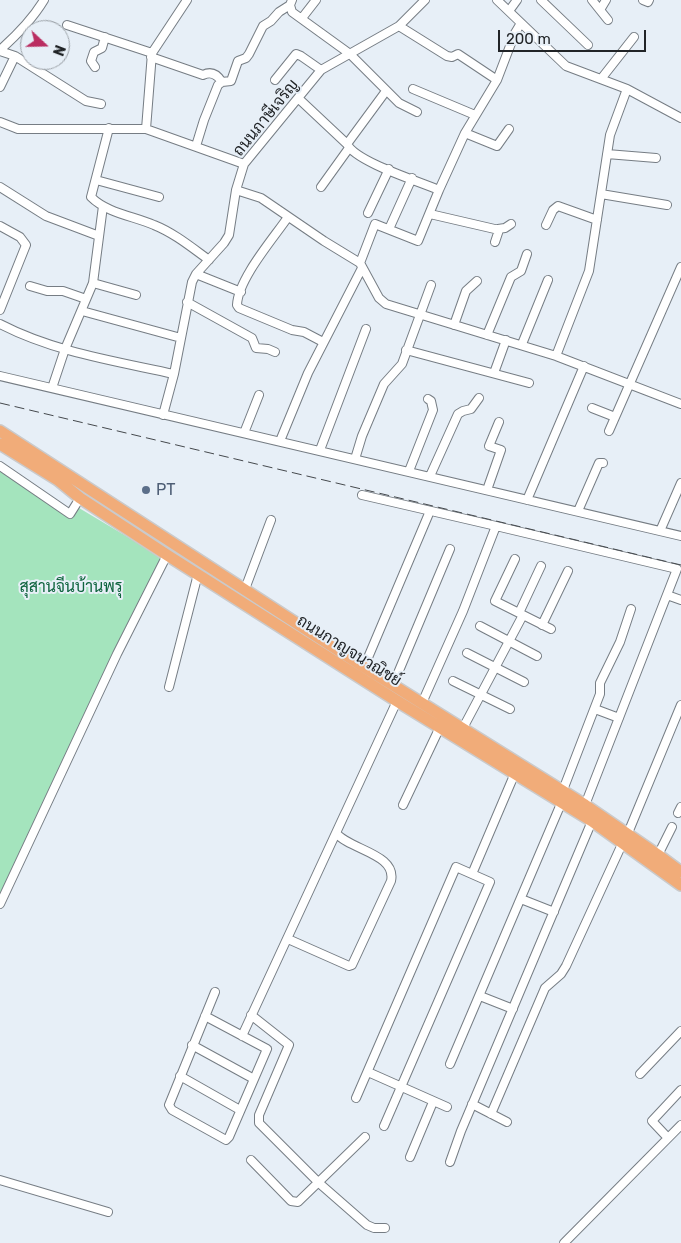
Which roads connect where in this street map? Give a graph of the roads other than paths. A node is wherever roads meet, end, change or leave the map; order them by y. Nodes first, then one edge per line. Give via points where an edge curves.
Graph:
1 (44, 0) edge
2 (187, 0) edge
3 (316, 0) edge
4 (425, 0) edge
5 (497, 0) edge
6 (517, 0) edge
7 (541, 0) edge
8 (592, 0) edge
9 (606, 0) edge
10 (643, 0) edge
11 (649, 0) edge
12 (291, 3) edge
13 (600, 10) junction
14 (509, 11) junction
15 (302, 18) junction
16 (608, 20) dead end
17 (521, 24) junction
18 (70, 25) edge
19 (399, 26) junction
20 (634, 36) dead end
21 (105, 37) junction
22 (588, 45) dead end
23 (0, 50) edge
24 (350, 54) junction
25 (152, 55) junction
26 (15, 56) junction
27 (95, 67) dead end
28 (321, 70) junction
29 (601, 79) junction
30 (275, 80) dead end
31 (497, 80) junction
32 (222, 82) junction
33 (0, 87) edge
34 (627, 88) junction
35 (413, 90) dead end
36 (386, 91) junction
37 (298, 98) junction
38 (101, 104) dead end
39 (416, 112) dead end
40 (476, 115) junction
41 (681, 118) edge
42 (0, 122) edge
43 (109, 128) junction
44 (146, 129) junction
45 (509, 129) dead end
46 (465, 133) junction
47 (196, 146) junction
48 (348, 146) junction
49 (607, 154) junction
50 (656, 158) dead end
51 (244, 164) junction
52 (389, 169) junction
53 (412, 178) junction
54 (96, 180) junction
55 (0, 187) edge
56 (322, 187) dead end
57 (236, 190) junction
58 (439, 190) junction
59 (601, 194) junction
60 (159, 197) dead end
61 (666, 205) dead end
62 (103, 206) junction
63 (368, 212) dead end
64 (430, 214) junction
65 (288, 217) junction
66 (596, 220) junction
67 (511, 224) dead end
68 (546, 224) dead end
69 (0, 226) edge
70 (389, 229) junction
71 (498, 230) junction
72 (99, 236) junction
73 (495, 242) dead end
74 (527, 254) dead end
75 (209, 260) junction
76 (361, 266) junction
77 (681, 267) edge
78 (196, 274) junction
79 (548, 280) dead end
80 (477, 281) dead end
81 (93, 283) junction
82 (431, 285) dead end
83 (30, 286) dead end
84 (241, 292) junction
85 (136, 295) dead end
86 (86, 299) junction
87 (187, 302) junction
88 (0, 310) edge
89 (82, 310) junction
90 (420, 315) junction
91 (0, 324) edge
92 (454, 325) junction
93 (366, 329) dead end
94 (487, 334) junction
95 (181, 338) junction
96 (506, 340) junction
97 (323, 342) junction
98 (522, 344) junction
99 (66, 349) junction
100 (406, 350) junction
101 (275, 352) dead end
102 (556, 356) junction
103 (584, 366) junction
104 (494, 373) junction
105 (174, 374) junction
106 (0, 376) edge
107 (529, 383) dead end
108 (630, 384) junction
109 (52, 388) junction
110 (259, 395) dead end
111 (428, 398) dead end
112 (479, 398) dead end
113 (681, 404) edge
114 (592, 408) dead end
115 (163, 415) junction
116 (615, 417) junction
117 (499, 422) dead end
118 (0, 431) edge
119 (609, 431) dead end
120 (244, 433) junction
121 (280, 441) junction
122 (0, 444) edge
123 (320, 450) junction
124 (355, 459) junction
125 (603, 463) dead end
126 (0, 466) edge
127 (47, 467) junction
128 (409, 472) junction
129 (430, 476) junction
130 (680, 488) edge
131 (487, 490) junction
132 (362, 495) dead end
133 (80, 498) junction
134 (527, 500) junction
135 (430, 511) junction
136 (578, 511) junction
137 (271, 520) dead end
138 (496, 526) junction
139 (660, 531) junction
140 (681, 536) edge
141 (450, 549) dead end
142 (167, 555) junction
143 (515, 559) dead end
144 (541, 566) dead end
145 (568, 571) dead end
146 (198, 574) junction
147 (245, 589) junction
148 (667, 595) junction
149 (681, 600) edge
150 (631, 609) dead end
151 (521, 614) junction
152 (542, 625) junction
153 (480, 626) dead end
154 (551, 629) dead end
155 (509, 641) junction
156 (467, 653) dead end
157 (537, 656) dead end
158 (364, 667) junction
159 (495, 668) junction
160 (453, 681) dead end
161 (524, 682) dead end
162 (393, 685) junction
163 (169, 687) dead end
164 (481, 695) junction
165 (397, 701) junction
166 (422, 703) junction
167 (681, 705) edge
168 (595, 708) junction
169 (510, 709) dead end
170 (619, 718) junction
171 (440, 727) junction
172 (463, 728) junction
173 (515, 773) junction
174 (563, 795) junction
175 (403, 805) dead end
176 (585, 805) junction
177 (592, 821) junction
178 (672, 826) dead end
179 (336, 833) junction
180 (625, 838) junction
181 (658, 854) junction
182 (681, 872) edge
183 (472, 874) junction
184 (681, 886) edge
185 (521, 898) junction
186 (0, 904) edge
187 (554, 912) junction
188 (288, 939) junction
189 (215, 992) dead end
190 (480, 996) junction
191 (513, 1009) junction
192 (251, 1015) junction
193 (205, 1016) junction
194 (681, 1031) edge
195 (242, 1036) junction
196 (192, 1046) junction
197 (450, 1064) dead end
198 (368, 1072) junction
199 (640, 1074) dead end
200 (180, 1076) junction
201 (254, 1079) junction
202 (401, 1087) junction
203 (681, 1090) edge
204 (356, 1098) dead end
205 (433, 1102) junction
206 (472, 1104) junction
207 (447, 1108) dead end
208 (240, 1110) junction
209 (491, 1114) junction
210 (507, 1122) dead end
211 (681, 1125) edge
212 (384, 1126) dead end
213 (365, 1138) dead end
214 (668, 1138) junction
215 (410, 1157) dead end
216 (251, 1160) dead end
217 (450, 1162) dead end
218 (0, 1180) edge
219 (319, 1183) junction
220 (108, 1212) dead end
221 (385, 1228) dead end
222 (564, 1243) edge

1 - 23 street via 22,31
2 - 25 street
3 - 15 street
4 - 19 street, ถนนภาษีเจริญ
5 - 14 street
6 - 14 street
7 - 22 street
8 - 13 street
9 - 13 street
10 - 11 street
12 - 15 street via 292,12
12 - 32 street via 263,26 249,54 238,61 231,81
13 - 16 street
14 - 17 street
15 - 24 street
17 - 29 street via 566,66
17 - 31 street
18 - 21 street
19 - 24 street, ถนนภาษีเจริญ
19 - 31 street via 447,56 458,54
20 - 29 street
21 - 25 street
21 - 27 street via 102,48 94,52 91,61
23 - 26 street
24 - 28 street, ถนนภาษีเจริญ
24 - 36 street
25 - 32 street via 202,75 212,73
25 - 44 street
26 - 33 street
26 - 38 street via 86,101
28 - 30 street via 296,54
28 - 37 street, ถนนภาษีเจริญ
29 - 34 street
31 - 40 street
32 - 47 street
34 - 41 street
34 - 49 street via 610,135
35 - 40 street
36 - 39 street
36 - 48 street
37 - 48 street
37 - 51 street, ถนนภาษีเจริญ
40 - 46 street
42 - 43 street via 18,129
43 - 44 street
43 - 54 street
44 - 47 street
45 - 46 street via 497,146
46 - 58 street
47 - 51 street
48 - 52 street via 361,158
48 - 56 street
49 - 50 street
49 - 59 street
51 - 57 street, ถนนภาษีเจริญ
52 - 53 street
52 - 63 street
53 - 58 street
53 - 70 street
54 - 60 street
54 - 62 street via 90,197
55 - 72 street via 46,216
57 - 65 street via 260,198
57 - 75 street, ถนนภาษีเจริญ via 229,235
58 - 64 street
59 - 61 street
59 - 66 street
62 - 72 street
62 - 75 street via 155,225
64 - 70 street via 418,241
64 - 71 street
65 - 76 street
65 - 84 street via 252,268
66 - 68 street via 556,206
66 - 102 street via 589,271
67 - 71 street
69 - 88 street via 20,237 26,245
70 - 76 street via 375,224
71 - 73 street
72 - 81 street
74 - 94 street via 521,271 511,277
75 - 78 street, ถนนภาษีเจริญ
76 - 90 street via 379,298
76 - 97 street
77 - 108 street
78 - 84 street
78 - 87 street, ถนนภาษีเจริญ
79 - 98 street
80 - 92 street via 466,291
81 - 85 street
81 - 86 street
82 - 90 street
83 - 86 street via 63,291
84 - 97 street via 238,308
86 - 89 street
87 - 95 street, ถนนภาษีเจริญ
87 - 101 street via 252,338 256,348
89 - 95 street
89 - 99 street
90 - 92 street
90 - 100 street
91 - 99 street via 25,337
92 - 94 street
93 - 123 street
94 - 96 street
95 - 105 street, ถนนภาษีเจริญ
96 - 98 street
96 - 104 street
97 - 121 street
98 - 102 street
99 - 105 street
99 - 109 street
100 - 104 street
100 - 124 street via 401,365 386,381
102 - 103 street
103 - 108 street
103 - 134 street
104 - 107 street
105 - 115 street, ถนนภาษีเจริญ
106 - 109 street
108 - 113 street
108 - 116 street
109 - 115 street
110 - 120 street
111 - 128 street via 433,410
112 - 129 street via 471,409 458,414
114 - 116 street
115 - 120 street
116 - 119 street
117 - 131 street via 489,446 500,450
118 - 127 highway, ถนนกาญจนวณิชย์
120 - 121 street
121 - 123 street
122 - 127 highway, ถนนกาญจนวณิชย์
123 - 124 street
124 - 128 street
125 - 136 street via 595,471
126 - 133 street via 70,514
127 - 133 highway, ถนนกาญจนวณิชย์
127 - 147 highway, ถนนกาญจนวณิชย์
128 - 129 street
129 - 131 street
130 - 139 street
131 - 134 street
132 - 135 street
133 - 142 highway, ถนนกาญจนวณิชย์
134 - 136 street
135 - 138 street
135 - 158 street
136 - 139 street
137 - 147 street
138 - 148 street via 677,569
138 - 166 street
139 - 140 street
141 - 162 street
142 - 146 highway, ถนนกาญจนวณิชย์
142 - 186 street
143 - 151 street via 495,601
144 - 151 street
145 - 152 street
146 - 163 street
146 - 165 highway, ถนนกาญจนวณิชย์
147 - 158 highway, ถนนกาญจนวณิชย์
148 - 149 street
148 - 170 street
150 - 168 street via 620,642 600,683
151 - 152 street
151 - 155 street
152 - 154 street
153 - 155 street
155 - 157 street
155 - 159 street
156 - 159 street
158 - 162 highway, ถนนกาญจนวณิชย์
159 - 161 street
159 - 164 street
160 - 164 street
162 - 166 highway, ถนนกาญจนวณิชย์
164 - 169 street
164 - 172 street
165 - 171 highway, ถนนกาญจนวณิชย์
165 - 179 street
166 - 172 highway, ถนนกาญจนวณิชย์
167 - 180 street
168 - 170 street
168 - 174 street
170 - 176 street
171 - 173 highway, ถนนกาญจนวณิชย์
171 - 175 street
172 - 174 highway, ถนนกาญจนวณิชย์
173 - 174 highway, ถนนกาญจนวณิชย์
173 - 183 street
174 - 176 highway, ถนนกาญจนวณิชย์
174 - 177 highway, ถนนกาญจนวณิชย์
174 - 185 street
176 - 180 highway, ถนนกาญจนวณิชย์
177 - 180 highway, ถนนกาญจนวณิชย์
177 - 187 street
178 - 181 street
179 - 188 street
179 - 188 street via 388,864 392,875 387,890 351,966
180 - 181 highway, ถนนกาญจนวณิชย์
180 - 184 highway, ถนนกาญจนวณิชย์
180 - 209 street via 565,969 545,988
181 - 182 highway, ถนนกาญจนวณิชย์
183 - 198 street via 456,867
183 - 202 street via 490,882
185 - 187 street
185 - 190 street
187 - 191 street
188 - 192 street
189 - 193 street
190 - 191 street
190 - 197 street
191 - 206 street
192 - 195 street
192 - 219 street via 289,1045 259,1115 259,1123
193 - 195 street
193 - 196 street
194 - 199 street
195 - 201 street via 267,1049
196 - 200 street
196 - 201 street
198 - 202 street
198 - 204 street
200 - 208 street
200 - 208 street via 170,1108 224,1140 229,1137
201 - 208 street
202 - 205 street
202 - 212 street
203 - 214 street via 652,1121
205 - 207 street
205 - 215 street
206 - 209 street
206 - 217 street
209 - 210 street
211 - 214 street
213 - 219 street
214 - 222 street
216 - 219 street via 294,1202
218 - 220 street
219 - 221 street via 367,1225

